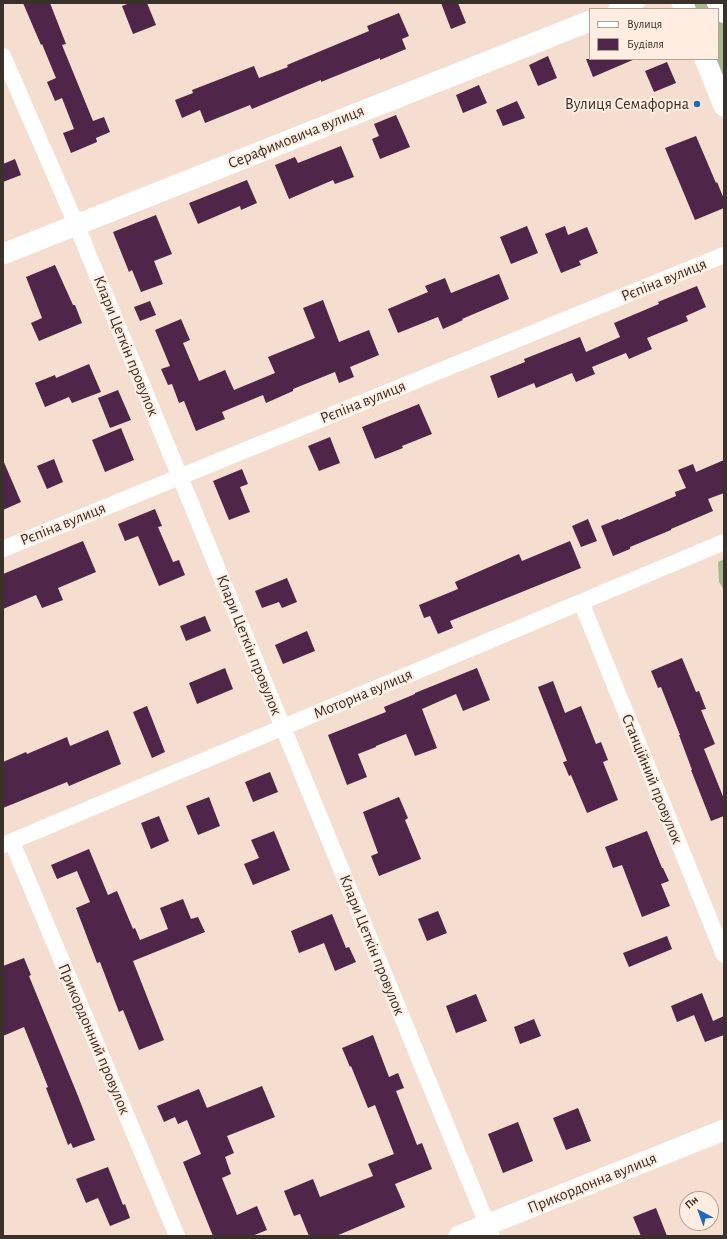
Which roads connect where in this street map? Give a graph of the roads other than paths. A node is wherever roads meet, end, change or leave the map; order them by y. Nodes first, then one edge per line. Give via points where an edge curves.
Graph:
1 (634, 3) edge
2 (718, 3) edge
3 (622, 8) edge
4 (724, 12) edge
5 (589, 20) edge
6 (3, 56) edge
7 (705, 60) edge
8 (724, 106) edge
9 (76, 224) junction
10 (3, 254) edge
11 (724, 255) edge
12 (180, 477) junction
13 (724, 542) edge
14 (3, 549) edge
15 (581, 602) junction
16 (283, 728) junction
17 (7, 844) edge
18 (724, 956) edge
19 (724, 1130) edge
20 (490, 1230) edge
21 (177, 1236) edge
22 (459, 1236) edge

1 - 3 street
2 - 4 main road
5 - 9 street, Серафимовича вулиця
6 - 9 street, Клари Цеткін провулок
7 - 8 street
9 - 10 street, Серафимовича вулиця
9 - 12 street, Клари Цеткін провулок
11 - 12 street, Рєпіна вулиця
12 - 14 street, Рєпіна вулиця
12 - 16 street, Клари Цеткін провулок
13 - 15 street, Моторна вулиця
15 - 16 street, Моторна вулиця
15 - 18 street, Станційний провулок
16 - 17 street, Моторна вулиця
16 - 20 street, Клари Цеткін провулок
17 - 21 street, Прикордонний провулок
19 - 20 street, Прикордонна вулиця
20 - 22 street, Прикордонна вулиця

